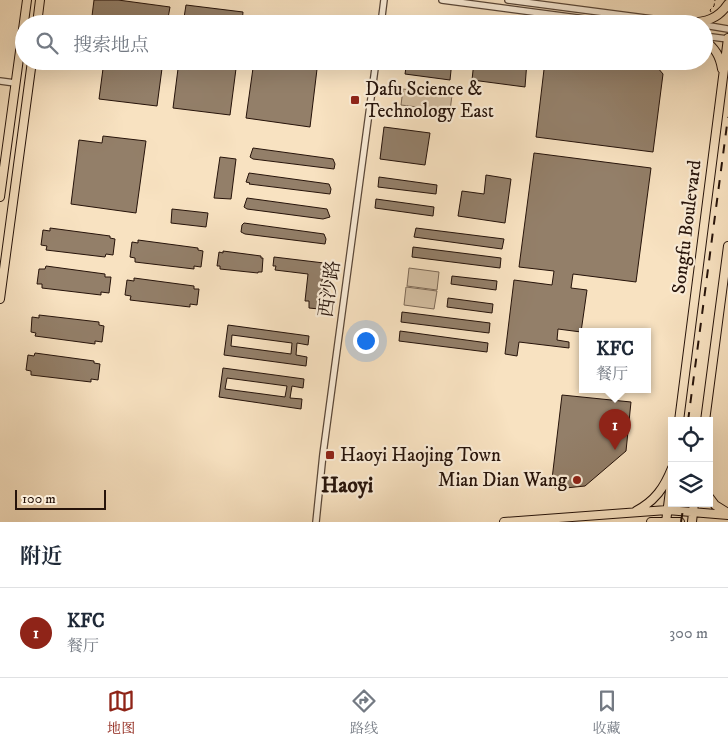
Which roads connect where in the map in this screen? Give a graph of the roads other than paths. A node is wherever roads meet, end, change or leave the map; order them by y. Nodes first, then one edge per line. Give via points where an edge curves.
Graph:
1 (26, 0) edge
2 (40, 0) edge
3 (384, 0) edge
4 (442, 0) edge
5 (508, 0) edge
6 (728, 4) edge
7 (24, 15) edge
8 (38, 15) edge
9 (382, 15) edge
10 (555, 15) edge
11 (622, 15) edge
12 (713, 19) edge
13 (713, 27) edge
14 (728, 28) edge
15 (713, 37) edge
16 (728, 39) edge
17 (713, 48) edge
18 (17, 70) edge
19 (31, 70) edge
20 (375, 70) edge
21 (723, 79) junction
22 (0, 81) edge
23 (15, 83) junction
24 (0, 196) edge
25 (728, 246) edge
26 (0, 299) edge
27 (680, 417) edge
28 (706, 417) edge
29 (668, 475) edge
30 (713, 502) edge
31 (668, 503) edge
32 (694, 507) edge
33 (667, 510) junction
34 (631, 513) junction
35 (728, 514) edge
36 (316, 522) edge
37 (504, 522) edge
38 (651, 522) edge
39 (666, 522) edge
40 (680, 522) edge
41 (692, 522) edge

1 - 7 main road
2 - 8 main road
3 - 9 street
4 - 10 street
5 - 11 street
6 - 12 main road
13 - 14 street
15 - 16 street
16 - 21 main road, Songfu Boulevard
17 - 21 main road via 722,66
18 - 23 main road
19 - 26 main road
20 - 36 street, 西沙路
21 - 27 main road, Songfu Boulevard
22 - 23 street
23 - 24 main road
25 - 28 main road
29 - 34 main road via 652,501
30 - 35 main road
31 - 33 main road
32 - 33 main road
32 - 35 main road
32 - 41 main road
33 - 34 main road
33 - 39 main road
34 - 37 main road
38 - 39 main road
39 - 40 main road

